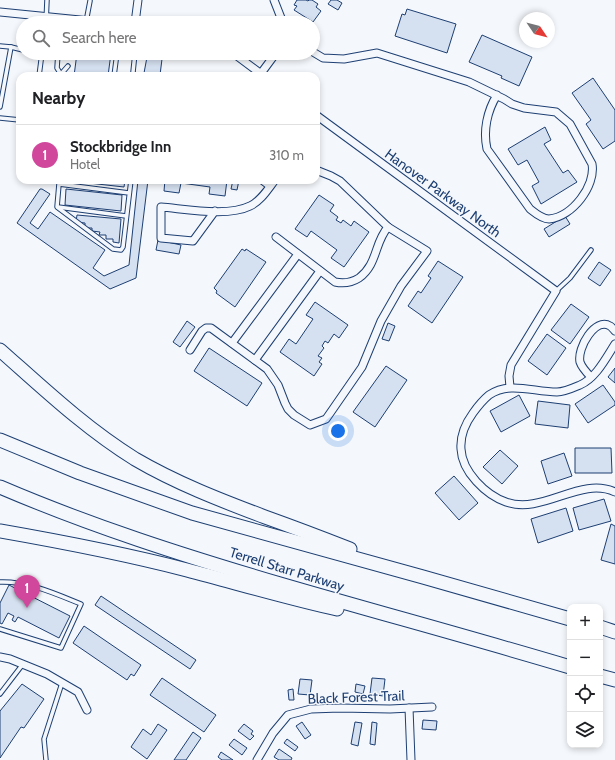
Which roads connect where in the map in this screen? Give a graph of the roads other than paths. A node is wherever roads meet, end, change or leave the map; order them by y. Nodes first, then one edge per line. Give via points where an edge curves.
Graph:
1 (47, 0) edge
2 (89, 0) edge
3 (138, 0) edge
4 (274, 0) edge
5 (0, 12) edge
6 (23, 16) edge
7 (46, 16) edge
8 (87, 16) edge
9 (136, 16) edge
10 (280, 16) edge
11 (0, 46) edge
12 (11, 47) junction
13 (16, 48) edge
14 (320, 56) edge
15 (40, 60) edge
16 (58, 60) edge
17 (117, 60) edge
18 (134, 60) edge
19 (242, 60) edge
20 (271, 60) edge
21 (68, 66) dead end
22 (39, 72) edge
23 (59, 72) edge
24 (63, 72) edge
25 (115, 72) edge
26 (133, 72) edge
27 (257, 72) edge
28 (263, 72) edge
29 (1, 88) edge
30 (496, 95) junction
31 (0, 107) edge
32 (0, 118) edge
33 (320, 118) edge
34 (16, 120) edge
35 (320, 172) edge
36 (130, 184) edge
37 (267, 184) edge
38 (270, 186) joint
39 (129, 193) junction
40 (57, 207) junction
41 (215, 211) junction
42 (126, 216) junction
43 (388, 227) junction
44 (276, 237) dead end
45 (591, 250) dead end
46 (298, 254) junction
47 (320, 271) junction
48 (556, 291) junction
49 (615, 331) edge
50 (232, 343) junction
51 (615, 344) edge
52 (0, 350) edge
53 (190, 350) dead end
54 (254, 360) junction
55 (591, 377) junction
56 (510, 387) junction
57 (0, 440) edge
58 (0, 487) edge
59 (615, 492) edge
60 (0, 531) edge
61 (423, 577) junction
62 (0, 582) edge
63 (567, 618) edge
64 (420, 625) junction
65 (0, 629) edge
66 (603, 629) edge
67 (615, 632) edge
68 (0, 656) edge
69 (23, 664) junction
70 (567, 666) edge
71 (603, 677) edge
72 (615, 680) edge
73 (62, 683) junction
74 (0, 694) edge
75 (432, 707) dead end
76 (409, 708) junction
77 (87, 710) dead end
78 (46, 760) edge
79 (257, 760) edge
80 (411, 760) edge

1 - 7 lane
2 - 8 lane
3 - 9 street
4 - 10 street
5 - 6 street
11 - 12 lane
12 - 13 lane
12 - 29 lane
14 - 30 street via 344,59 377,53 469,82
15 - 22 lane
16 - 23 lane
17 - 25 lane
18 - 26 lane
19 - 27 street
20 - 28 street
21 - 24 lane
29 - 31 lane
30 - 30 street via 524,108 556,112 570,124 593,170 588,190 564,214 548,219 530,209 487,149 486,126
32 - 34 lane
33 - 48 street, Hanover Parkway North
35 - 43 street via 340,181
36 - 39 lane
37 - 38 street
38 - 41 street via 259,200 249,206 229,212
39 - 40 lane via 59,184
39 - 42 lane
40 - 42 lane
40 - 42 lane via 113,249 118,250 123,247
41 - 41 street via 193,241 161,238 161,207
43 - 47 street via 371,267 354,281 344,284 335,282
43 - 54 street via 427,251 401,286 381,321 362,367 326,419 310,425 294,415 285,403 275,380 267,369
44 - 46 street
45 - 48 lane via 570,278
46 - 47 street
46 - 50 street
47 - 54 street
48 - 56 street via 511,365
49 - 55 street via 610,326 597,327 583,343 580,350 581,363
50 - 53 street via 211,328 206,328
50 - 54 street
51 - 55 street
52 - 61 highway via 104,439 169,478 216,499
55 - 56 street via 581,384 558,392
56 - 59 street via 501,389 480,403 463,430 461,451 464,461 469,472 484,489 498,498 528,505 588,490 607,489
57 - 61 highway, Terrell Starr Parkway via 80,474 192,514
58 - 64 highway, Terrell Starr Parkway via 91,523 173,551
60 - 64 highway via 119,554 306,602
61 - 63 highway, Terrell Starr Parkway
62 - 65 lane via 38,588 82,604 61,648
64 - 70 highway, Terrell Starr Parkway
66 - 67 highway
68 - 69 street
69 - 73 street
69 - 74 lane
71 - 72 highway
73 - 77 street via 78,692
73 - 78 lane via 44,739
75 - 76 street, Black Forest Trail
76 - 79 street, Black Forest Trail via 311,709 288,715 273,732
76 - 80 street

